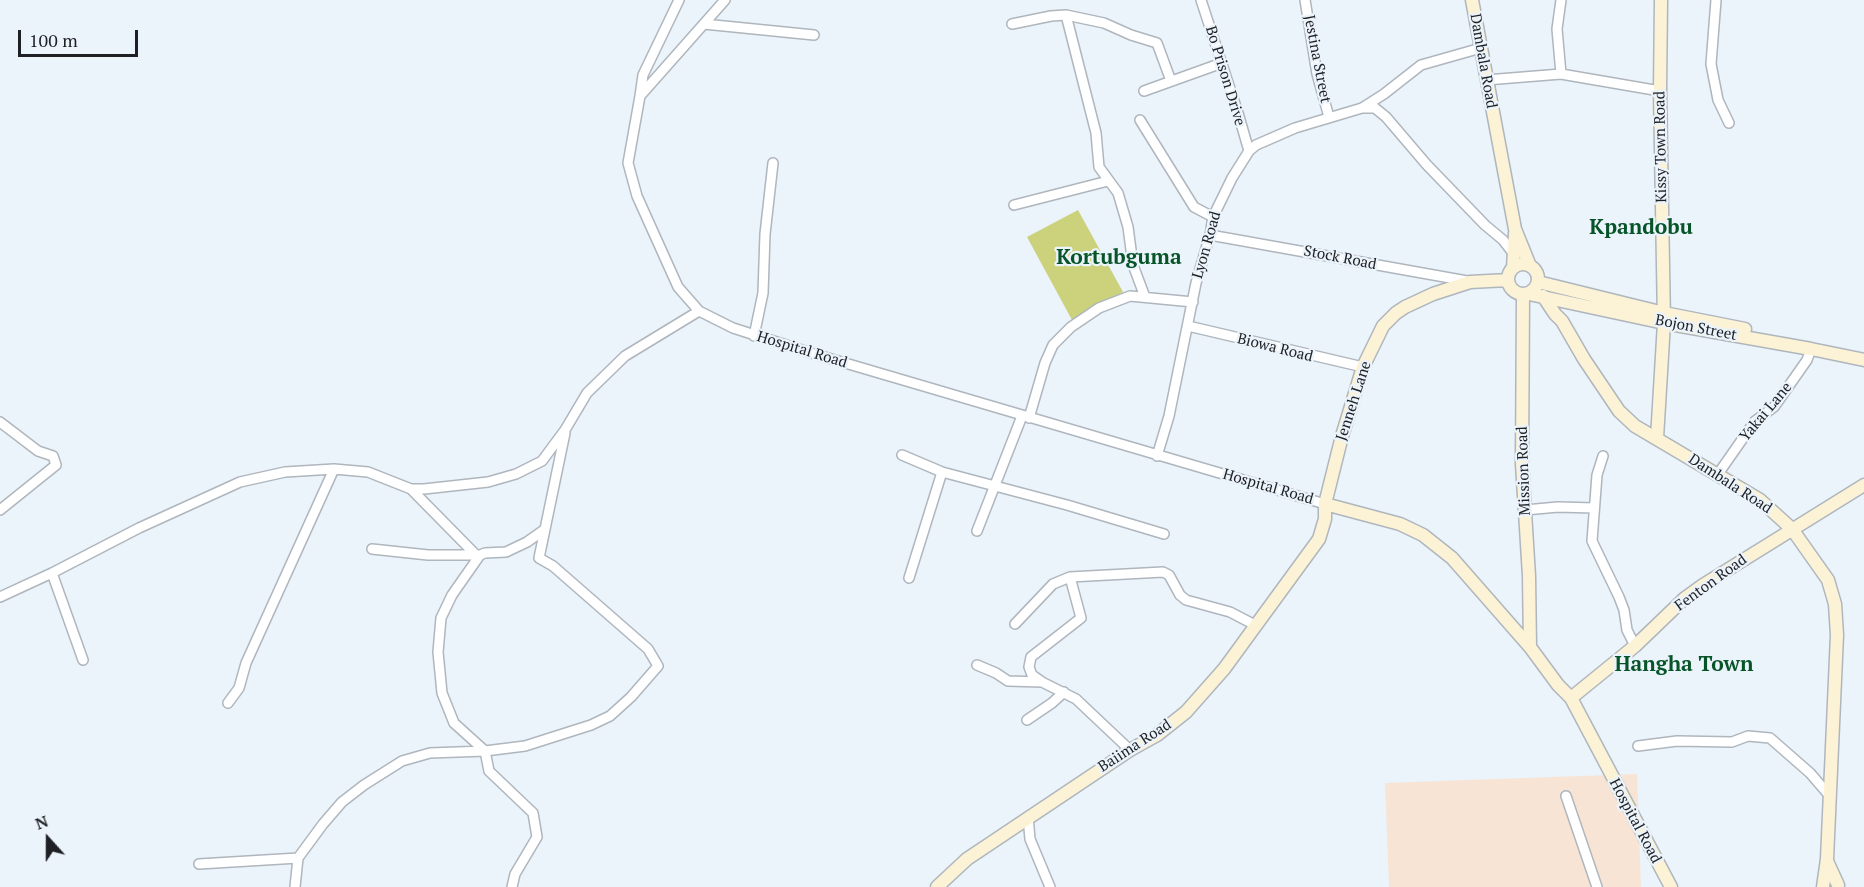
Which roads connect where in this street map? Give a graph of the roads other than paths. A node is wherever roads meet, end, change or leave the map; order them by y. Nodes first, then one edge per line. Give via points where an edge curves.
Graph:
1 (679, 0) edge
2 (725, 0) edge
3 (1198, 0) edge
4 (1305, 0) edge
5 (1472, 0) edge
6 (1561, 0) edge
7 (1661, 0) edge
8 (1716, 0) edge
9 (1066, 15) junction
10 (704, 24) junction
11 (1012, 24) dead end
12 (814, 35) dead end
13 (1481, 48) junction
14 (1222, 63) junction
15 (1561, 74) junction
16 (1486, 80) junction
17 (1171, 81) junction
18 (1144, 91) dead end
19 (1659, 91) junction
20 (1384, 94) junction
21 (640, 96) junction
22 (1362, 108) junction
23 (1329, 117) junction
24 (1386, 117) junction
25 (1140, 120) dead end
26 (1729, 123) dead end
27 (1249, 151) junction
28 (773, 163) dead end
29 (1108, 182) junction
30 (1014, 205) dead end
31 (1213, 217) junction
32 (1515, 228) junction
33 (1210, 235) junction
34 (1513, 253) junction
35 (1530, 266) junction
36 (1510, 274) junction
37 (1470, 282) junction
38 (1546, 290) junction
39 (1526, 294) junction
40 (1145, 297) junction
41 (1193, 302) junction
42 (699, 311) junction
43 (1664, 318) junction
44 (1188, 326) junction
45 (754, 336) junction
46 (1811, 349) junction
47 (1864, 352) edge
48 (1864, 360) edge
49 (1363, 367) junction
50 (1025, 417) junction
51 (0, 422) edge
52 (565, 430) junction
53 (1657, 438) junction
54 (902, 454) dead end
55 (1157, 456) junction
56 (1603, 456) dead end
57 (334, 470) junction
58 (942, 472) junction
59 (1718, 474) junction
60 (1864, 485) edge
61 (994, 486) junction
62 (411, 489) junction
63 (1325, 504) junction
64 (1594, 508) junction
65 (0, 510) edge
66 (1525, 510) junction
67 (1792, 529) junction
68 (544, 530) junction
69 (976, 531) dead end
70 (1164, 534) dead end
71 (372, 549) dead end
72 (478, 554) junction
73 (52, 573) junction
74 (1070, 577) junction
75 (909, 578) dead end
76 (0, 597) edge
77 (1015, 624) dead end
78 (1255, 625) junction
79 (1635, 646) junction
80 (1530, 647) junction
81 (83, 660) dead end
82 (977, 665) dead end
83 (1042, 682) junction
84 (1064, 692) junction
85 (1571, 698) junction
86 (228, 703) dead end
87 (1027, 720) dead end
88 (1638, 746) dead end
89 (1130, 750) junction
90 (485, 751) junction
91 (1829, 795) junction
92 (1566, 796) dead end
93 (1028, 817) junction
94 (298, 858) junction
95 (1827, 860) junction
96 (199, 864) dead end
97 (1836, 886) edge
98 (295, 887) edge
99 (512, 887) edge
100 (937, 887) edge
101 (1050, 887) edge
102 (1597, 887) edge
103 (1671, 887) edge
104 (1823, 887) edge

1 - 21 street via 643,75
2 - 10 street
3 - 14 street, Bo Prison Drive
4 - 23 street, Jestina Street via 1317,74
5 - 13 street, Dambala Road
6 - 15 street via 1557,29
7 - 19 street, Kissy Town Road
8 - 26 street via 1711,64
9 - 11 street
9 - 17 street via 1104,23 1157,43
9 - 29 street via 1096,133 1099,166
10 - 12 street
10 - 21 street
13 - 16 street, Dambala Road
13 - 20 street, Lyon Road via 1421,64
14 - 17 street
14 - 27 street, Bo Prison Drive
15 - 16 street
15 - 19 street
16 - 32 street, Dambala Road
17 - 18 street
19 - 43 street, Kissy Town Road
20 - 22 street, Lyon Road
20 - 24 street
21 - 42 street via 628,163 637,196 678,287
22 - 23 street, Lyon Road
22 - 24 street via 1375,108
23 - 27 street, Lyon Road via 1295,128
24 - 34 street
25 - 31 street via 1194,207
27 - 31 street, Lyon Road
28 - 45 street via 763,293
29 - 30 street
29 - 40 street via 1118,193 1128,227 1132,265
31 - 33 street, Lyon Road
32 - 34 street, Dambala Road
32 - 35 street, Dambala Road
33 - 37 street, Stock Road
33 - 41 street, Lyon Road
34 - 36 street, Dambala Road
35 - 36 street via 1520,264
35 - 38 street, Dambala Road
36 - 37 street
36 - 39 street via 1511,290
37 - 49 street, Jenneh Lane via 1433,294 1396,313 1383,326
38 - 39 street, Bojon Street
38 - 43 street, Bojon Street
38 - 53 street, Dambala Road via 1555,314 1619,411
39 - 66 street, Mission Road via 1522,464
40 - 41 street
40 - 50 street via 1130,296 1099,308 1071,327 1053,345
41 - 44 street, Lyon Road
42 - 45 street, Hospital Road
42 - 52 street via 625,357 587,393
43 - 46 street, Bojon Street
43 - 47 street, Bojon Street
43 - 53 street, Kissy Town Road
44 - 49 street, Biowa Road
44 - 55 street, Lyon Road
45 - 50 street, Hospital Road
46 - 48 street, Bojon Street
46 - 59 street, Yakai Lane via 1774,407 1755,421
49 - 63 street, Jenneh Lane
50 - 55 street, Hospital Road
50 - 61 street
51 - 65 street via 38,451 52,456 56,465
52 - 62 street via 542,461 516,474 488,482
52 - 68 street
53 - 59 street, Dambala Road
54 - 58 street
55 - 63 street, Hospital Road
56 - 64 street
57 - 62 street via 368,472
57 - 73 street via 285,472 240,482
57 - 86 street via 246,663 239,688
58 - 61 street
58 - 75 street
59 - 67 street, Dambala Road via 1760,500
60 - 67 street, Fenton Road
61 - 69 street
61 - 70 street
62 - 72 street
63 - 78 street, Baiima Road via 1319,539
63 - 80 street, Hospital Road via 1400,524 1423,535 1452,558
64 - 66 street
64 - 79 street via 1592,541 1619,597
66 - 80 street, Mission Road
67 - 79 street, Fenton Road via 1685,598
67 - 91 street, Dambala Road via 1828,580 1835,604
68 - 72 street via 506,552
68 - 90 street via 539,558 648,649 658,666 610,716 525,746
71 - 72 street via 428,555
72 - 90 street via 441,618 438,652 442,693 454,723
73 - 76 street
73 - 81 street
74 - 77 street via 1053,584
74 - 78 street via 1163,572 1169,574 1186,600 1230,612
74 - 83 street via 1081,618 1031,657 1032,675
78 - 89 street, Baiima Road via 1224,669 1186,712
79 - 85 street, Fenton Road
80 - 85 street, Hospital Road
82 - 83 street via 1008,681
83 - 84 street
84 - 87 street
84 - 89 street
85 - 103 street, Hospital Road
88 - 91 street via 1677,741 1732,742 1748,736 1770,738
89 - 93 street, Baiima Road
90 - 94 street via 430,753 402,760 342,802
90 - 99 street via 489,771 533,813 537,832
91 - 95 street, Dambala Road
92 - 102 street
93 - 100 street, Baiima Road via 967,859
93 - 101 street via 1030,839
94 - 96 street
94 - 98 street
95 - 97 street, Dambala Road
95 - 104 street, Dambala Road

